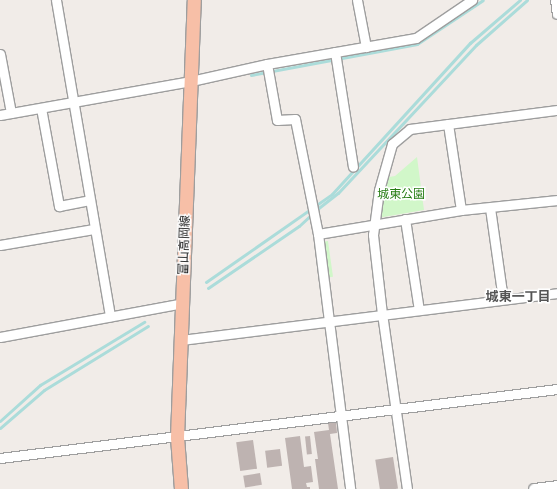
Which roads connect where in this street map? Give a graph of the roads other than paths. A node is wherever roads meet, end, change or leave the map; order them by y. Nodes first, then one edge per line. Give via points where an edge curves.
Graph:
1 (56, 0) edge
2 (194, 0) edge
3 (357, 0) edge
4 (472, 0) edge
5 (555, 0) edge
6 (557, 14) edge
7 (366, 47) junction
8 (335, 52) junction
9 (0, 54) edge
10 (267, 69) junction
11 (191, 81) junction
12 (73, 102) junction
13 (41, 108) junction
14 (557, 110) edge
15 (12, 113) junction
16 (0, 115) edge
17 (448, 124) junction
18 (353, 168) dead end
19 (90, 200) junction
20 (557, 200) edge
21 (490, 208) junction
22 (461, 210) junction
23 (405, 219) junction
24 (374, 224) junction
25 (94, 229) junction
26 (318, 234) junction
27 (0, 245) edge
28 (557, 293) edge
29 (503, 299) junction
30 (183, 303) junction
31 (419, 310) junction
32 (382, 314) junction
33 (110, 316) junction
34 (328, 321) junction
35 (0, 337) edge
36 (181, 340) junction
37 (557, 389) edge
38 (395, 408) junction
39 (340, 416) junction
40 (177, 437) junction
41 (0, 458) edge
42 (557, 486) edge
43 (182, 489) edge
44 (350, 489) edge
45 (407, 489) edge
46 (534, 489) edge

1 - 12 street
2 - 11 main road, 富山高岡線
3 - 7 street
4 - 7 street via 416,38
5 - 6 street
7 - 8 street
8 - 10 street
8 - 18 street
9 - 15 street
10 - 11 street
10 - 26 street via 277,120 295,119
11 - 12 street
11 - 30 main road, 富山高岡線
12 - 13 street
12 - 19 street
13 - 15 street
13 - 19 street via 59,206
14 - 17 street
15 - 16 street
17 - 22 street
17 - 24 street via 410,129 392,144 379,190
19 - 25 street
20 - 21 street
21 - 22 street
21 - 29 street
22 - 23 street
23 - 24 street
23 - 31 street
24 - 26 street
24 - 32 street
25 - 27 street
25 - 33 street
26 - 34 street
28 - 29 street
29 - 31 street
30 - 33 street
30 - 36 main road, 富山高岡線
31 - 32 street
32 - 34 street
32 - 38 street
33 - 35 street
34 - 36 street
34 - 39 street
36 - 40 main road, 富山高岡線
37 - 38 street
38 - 39 street
38 - 45 street
39 - 40 street
39 - 44 street
40 - 41 street
40 - 43 main road, 富山高岡線
42 - 46 street

